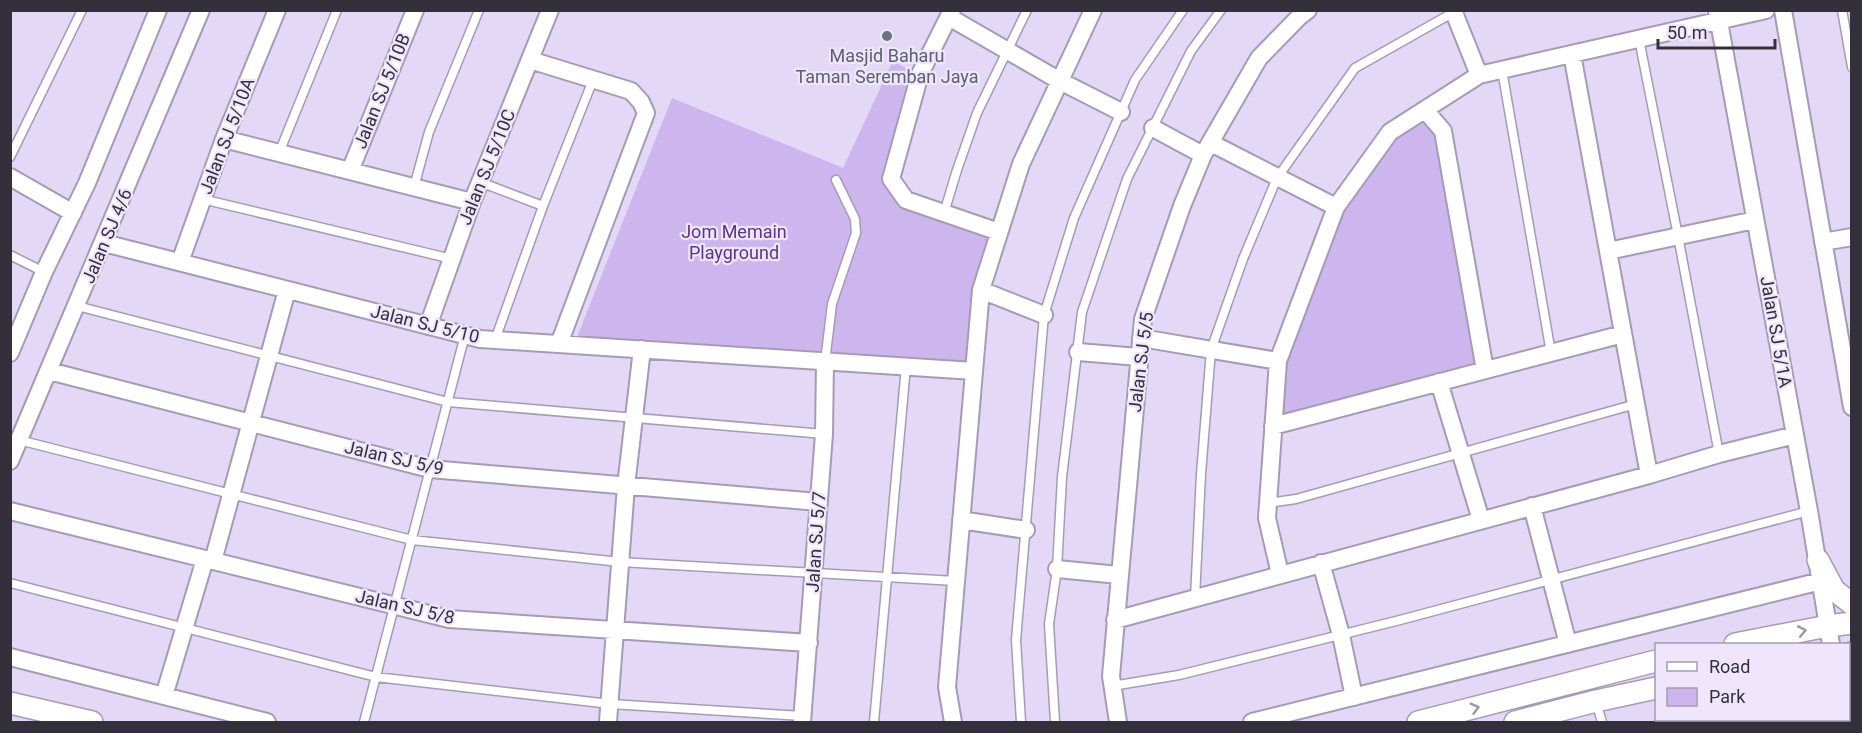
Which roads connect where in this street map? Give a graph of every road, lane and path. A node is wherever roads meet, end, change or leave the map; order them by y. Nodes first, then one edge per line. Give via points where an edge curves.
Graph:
1 (82, 10) edge
2 (158, 10) edge
3 (201, 10) edge
4 (277, 10) edge
5 (337, 10) edge
6 (415, 10) edge
7 (479, 10) edge
8 (550, 10) edge
9 (1028, 10) edge
10 (1093, 10) edge
11 (1183, 10) edge
12 (1221, 10) edge
13 (1308, 10) edge
14 (1766, 10) edge
15 (1784, 10) edge
16 (1842, 10) edge
17 (1455, 11) edge
18 (950, 14) edge
19 (1717, 15) edge
20 (1639, 39) junction
21 (1007, 50) junction
22 (1572, 54) junction
23 (530, 60) junction
24 (1851, 67) edge
25 (1502, 70) junction
26 (1479, 75) junction
27 (593, 80) junction
28 (1060, 81) junction
29 (1425, 110) junction
30 (1121, 112) junction
31 (1153, 128) junction
32 (224, 140) junction
33 (1207, 149) junction
34 (279, 153) junction
35 (10, 157) edge
36 (350, 171) junction
37 (10, 177) edge
38 (1277, 178) junction
39 (836, 180) dead end
40 (480, 182) junction
41 (414, 187) junction
42 (202, 199) junction
43 (472, 202) junction
44 (543, 206) junction
45 (1336, 207) junction
46 (73, 213) junction
47 (944, 213) junction
48 (1755, 220) junction
49 (999, 232) junction
50 (1678, 236) junction
51 (1851, 237) edge
52 (1823, 242) junction
53 (104, 243) junction
54 (1608, 250) junction
55 (10, 255) edge
56 (452, 259) junction
57 (180, 262) junction
58 (44, 272) junction
59 (287, 290) junction
60 (981, 290) junction
61 (77, 306) junction
62 (1044, 315) junction
63 (428, 326) junction
64 (1623, 334) junction
65 (465, 335) junction
66 (1141, 338) junction
67 (495, 340) junction
68 (558, 344) junction
69 (12, 345) edge
70 (642, 349) junction
71 (1211, 350) junction
72 (1078, 352) junction
73 (1551, 353) junction
74 (269, 354) junction
75 (1139, 357) junction
76 (1278, 361) junction
77 (825, 362) junction
78 (906, 366) junction
79 (1485, 370) junction
80 (49, 371) junction
81 (974, 371) junction
82 (1439, 382) junction
83 (448, 402) junction
84 (1636, 404) junction
85 (1851, 407) edge
86 (634, 419) junction
87 (250, 423) junction
88 (1273, 426) junction
89 (824, 434) junction
90 (1795, 435) junction
91 (20, 440) junction
92 (1461, 453) junction
93 (1719, 454) junction
94 (10, 461) edge
95 (430, 469) junction
96 (1649, 475) junction
97 (626, 486) junction
98 (231, 495) junction
99 (819, 502) junction
100 (1268, 503) junction
101 (1532, 506) junction
102 (10, 511) edge
103 (1809, 511) junction
104 (962, 520) junction
105 (1481, 520) junction
106 (1026, 530) junction
107 (412, 540) junction
108 (209, 560) junction
109 (620, 562) junction
110 (1321, 563) junction
111 (1057, 569) junction
112 (1820, 571) junction
113 (814, 572) junction
114 (1280, 574) junction
115 (1119, 575) junction
116 (888, 577) junction
117 (1552, 580) junction
118 (956, 581) junction
119 (10, 583) edge
120 (1195, 598) junction
121 (1851, 604) edge
122 (394, 606) junction
123 (1115, 620) junction
124 (1851, 623) edge
125 (184, 628) junction
126 (616, 631) junction
127 (1341, 635) junction
128 (1829, 635) edge
129 (809, 643) junction
130 (1753, 643) edge
131 (1568, 644) junction
132 (10, 657) edge
133 (1655, 661) edge
134 (376, 677) junction
135 (1112, 686) junction
136 (1655, 688) edge
137 (164, 696) junction
138 (1354, 697) junction
139 (1596, 701) junction
140 (10, 703) edge
141 (610, 704) junction
142 (803, 720) edge
143 (1670, 721) edge
144 (92, 723) edge
145 (267, 723) edge
146 (364, 723) edge
147 (608, 723) edge
148 (874, 723) edge
149 (953, 723) edge
150 (1021, 723) edge
151 (1055, 723) edge
152 (1118, 723) edge
153 (1252, 723) edge
154 (1418, 723) edge
155 (1515, 723) edge
156 (1602, 723) edge
157 (1659, 723) edge

1 - 35 lane
2 - 46 street
3 - 53 street, Jalan SJ 4/6
4 - 32 street, Jalan SJ 5/10A
5 - 34 lane
6 - 36 street, Jalan SJ 5/10B
7 - 41 lane via 429,132
8 - 23 street, Jalan SJ 5/10C
9 - 21 lane
10 - 28 street
11 - 30 lane via 1135,80
12 - 31 lane via 1191,51
13 - 33 street, Jalan SJ 5/5 via 1259,58
14 - 19 street
15 - 52 street
16 - 24 lane
17 - 26 street
17 - 38 lane via 1355,68
18 - 21 street
18 - 47 street via 920,75 891,179 906,200
19 - 20 street
19 - 48 street, Jalan SJ 5/1A
20 - 22 street
20 - 50 lane
21 - 28 street
21 - 47 lane via 977,113
22 - 25 street
22 - 54 street
23 - 27 street
23 - 40 street, Jalan SJ 5/10C
25 - 26 street
25 - 73 lane
26 - 29 street
27 - 44 lane
27 - 68 street via 631,91 646,113
28 - 30 street
28 - 49 street via 1021,164
29 - 45 street via 1390,132
29 - 79 street via 1443,131
30 - 62 lane via 1074,218
31 - 33 street
31 - 72 lane via 1127,179 1082,312
32 - 34 street
32 - 42 street, Jalan SJ 5/10A
33 - 38 street
33 - 66 street, Jalan SJ 5/5 via 1182,206 1143,319
34 - 36 street
36 - 41 street
37 - 46 street
38 - 45 street
38 - 71 lane
39 - 77 lane via 855,219 856,233 832,304
40 - 43 street, Jalan SJ 5/10C
40 - 44 lane
41 - 43 street
42 - 56 lane
42 - 57 street, Jalan SJ 5/10A
43 - 56 street, Jalan SJ 5/10C
44 - 67 lane
45 - 76 street
46 - 58 street
47 - 49 street
48 - 50 street
48 - 90 street, Jalan SJ 5/1A
49 - 60 street
50 - 54 street
50 - 93 lane
51 - 52 street
52 - 85 street
53 - 57 street, Jalan SJ 5/10
53 - 61 street, Jalan SJ 4/6
54 - 64 street
55 - 58 lane
56 - 63 street, Jalan SJ 5/10C
57 - 59 street, Jalan SJ 5/10
58 - 69 street
59 - 63 street, Jalan SJ 5/10
59 - 74 street
60 - 62 street
60 - 81 street
61 - 74 lane
61 - 80 street, Jalan SJ 4/6
62 - 106 lane
63 - 65 street, Jalan SJ 5/10
64 - 73 street
64 - 84 street
65 - 67 street, Jalan SJ 5/10
65 - 83 lane
66 - 71 street
66 - 75 street, Jalan SJ 5/5
67 - 68 street, Jalan SJ 5/10
68 - 70 street, Jalan SJ 5/10
70 - 77 street, Jalan SJ 5/10
70 - 86 street
71 - 76 street
71 - 120 lane
72 - 75 street
72 - 111 lane via 1062,477
73 - 79 street
74 - 83 lane
74 - 87 street
75 - 115 street, Jalan SJ 5/5
76 - 88 street
77 - 78 street, Jalan SJ 5/10
77 - 89 street, Jalan SJ 5/7
78 - 81 street, Jalan SJ 5/10
78 - 116 lane
79 - 82 street
80 - 87 street, Jalan SJ 5/9
80 - 91 street, Jalan SJ 4/6
81 - 104 street
82 - 88 street
82 - 92 street
83 - 86 lane
83 - 95 lane
84 - 92 lane
84 - 96 street
86 - 89 lane
86 - 97 street
87 - 95 street, Jalan SJ 5/9
87 - 98 street
88 - 100 street
89 - 99 street, Jalan SJ 5/7
90 - 93 street
90 - 103 street, Jalan SJ 5/1A
91 - 94 street, Jalan SJ 4/6
91 - 98 lane
92 - 100 lane via 1296,499
92 - 105 street
93 - 96 street
95 - 97 street, Jalan SJ 5/9
95 - 107 lane
96 - 101 street
97 - 99 street, Jalan SJ 5/9
97 - 109 street
98 - 107 lane
98 - 108 street
99 - 113 street, Jalan SJ 5/7
100 - 114 street via 1267,518
101 - 105 street
101 - 117 street
102 - 108 street, Jalan SJ 5/8
103 - 112 street, Jalan SJ 5/1A
103 - 117 lane
104 - 106 street
104 - 118 street
105 - 110 street
106 - 150 lane via 1016,640
107 - 109 lane
107 - 122 lane
108 - 122 street, Jalan SJ 5/8
108 - 125 street
109 - 113 lane
109 - 126 street
110 - 114 street
110 - 127 street
111 - 115 street
111 - 151 lane via 1049,624
112 - 121 street
112 - 128 street, Jalan SJ 5/1A
112 - 131 street
113 - 116 lane
113 - 129 street, Jalan SJ 5/7
114 - 120 street
115 - 123 street, Jalan SJ 5/5
116 - 118 lane
116 - 148 lane
117 - 127 lane
117 - 131 street
118 - 149 street via 947,687
119 - 125 lane
120 - 123 street
122 - 126 street, Jalan SJ 5/8 via 449,620
122 - 134 lane
123 - 135 street, Jalan SJ 5/5
124 - 128 street
125 - 134 lane
125 - 137 street
126 - 129 street, Jalan SJ 5/8
126 - 141 street
127 - 135 lane via 1179,675
127 - 138 street
130 -> 128 street
129 - 142 street, Jalan SJ 5/7
131 - 138 street
132 - 137 street
154 -> 133 street
134 - 141 lane
134 - 146 lane
135 - 152 street, Jalan SJ 5/5
136 - 139 street
137 - 145 street
138 - 153 street
139 - 155 street
139 - 156 lane
140 - 144 street
141 - 142 lane
141 - 147 street
143 - 157 lane

